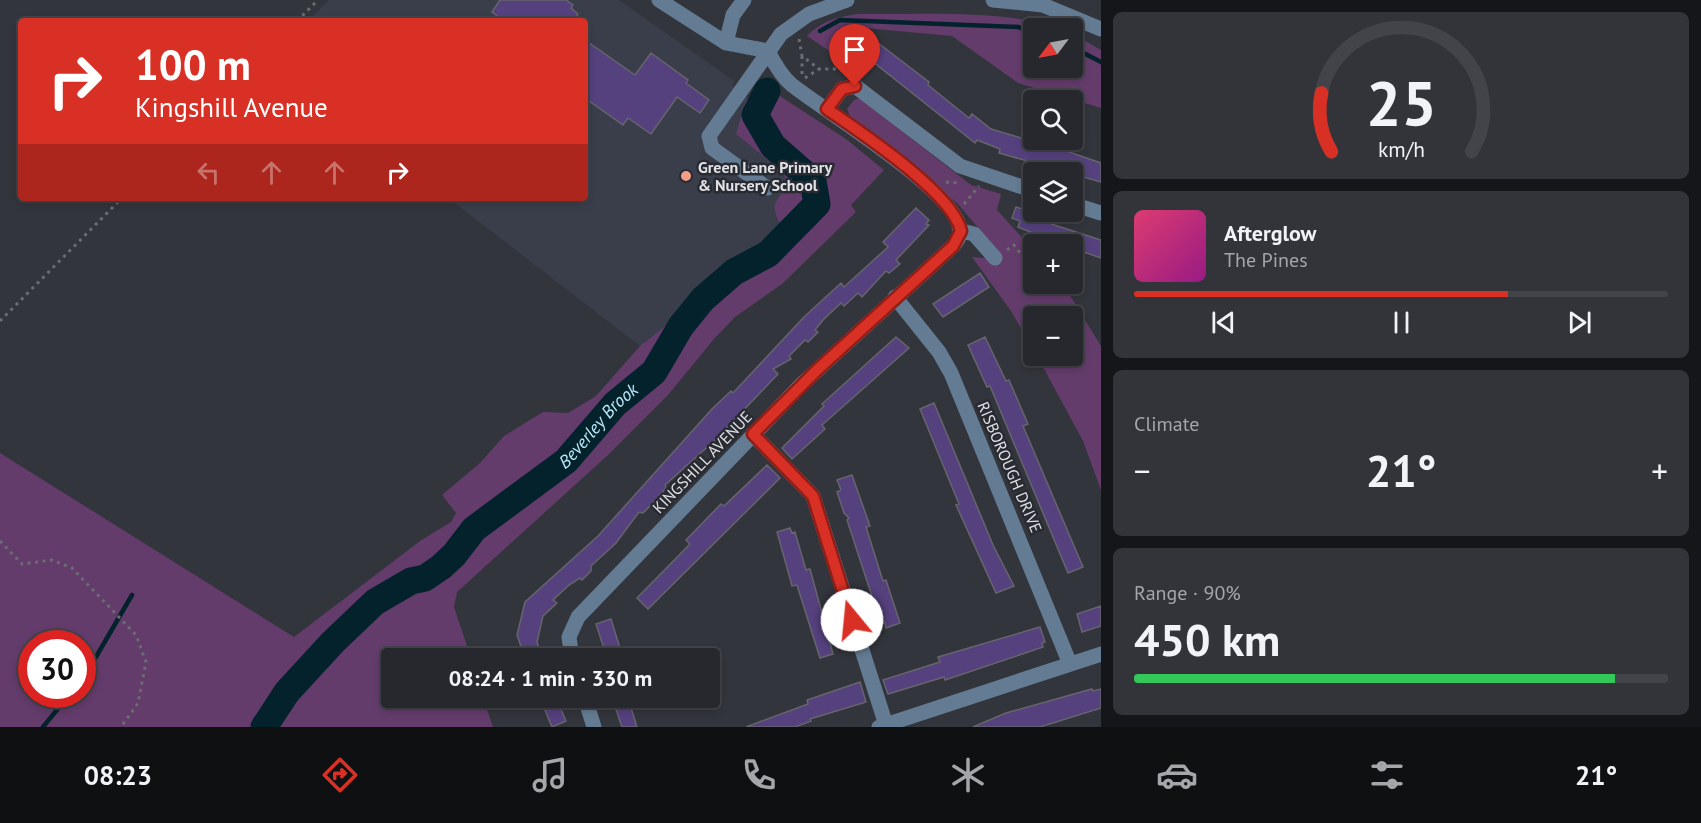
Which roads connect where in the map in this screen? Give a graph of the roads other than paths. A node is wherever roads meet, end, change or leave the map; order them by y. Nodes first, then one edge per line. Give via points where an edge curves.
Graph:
1 (658, 0) edge
2 (744, 0) edge
3 (847, 0) edge
4 (993, 0) edge
5 (1101, 29) edge
6 (726, 43) junction
7 (768, 51) junction
8 (827, 109) junction
9 (767, 188) dead end
10 (1023, 189) edge
11 (1083, 207) edge
12 (1101, 213) edge
13 (961, 231) junction
14 (995, 258) road end
15 (895, 297) junction
16 (753, 434) junction
17 (570, 648) edge
18 (1101, 654) edge
19 (1070, 664) junction
20 (588, 708) edge
21 (882, 726) edge
22 (594, 727) edge

1 - 6 street
2 - 6 street via 733,15
3 - 7 street via 823,7 790,26
4 - 5 street via 1043,5
6 - 7 street
7 - 8 street via 789,83
7 - 9 street via 709,136 712,148
8 - 10 street via 849,86 864,91 985,182
8 - 13 street via 928,187 955,214
11 - 12 street
13 - 14 street via 974,234
13 - 15 street, KINGSHILL AVENUE via 953,246
15 - 16 street, KINGSHILL AVENUE
15 - 19 street, RISBOROUGH DRIVE via 951,373
16 - 17 street, KINGSHILL AVENUE via 578,616 569,638
16 - 21 street via 813,496
18 - 19 street
19 - 21 street
20 - 22 street

